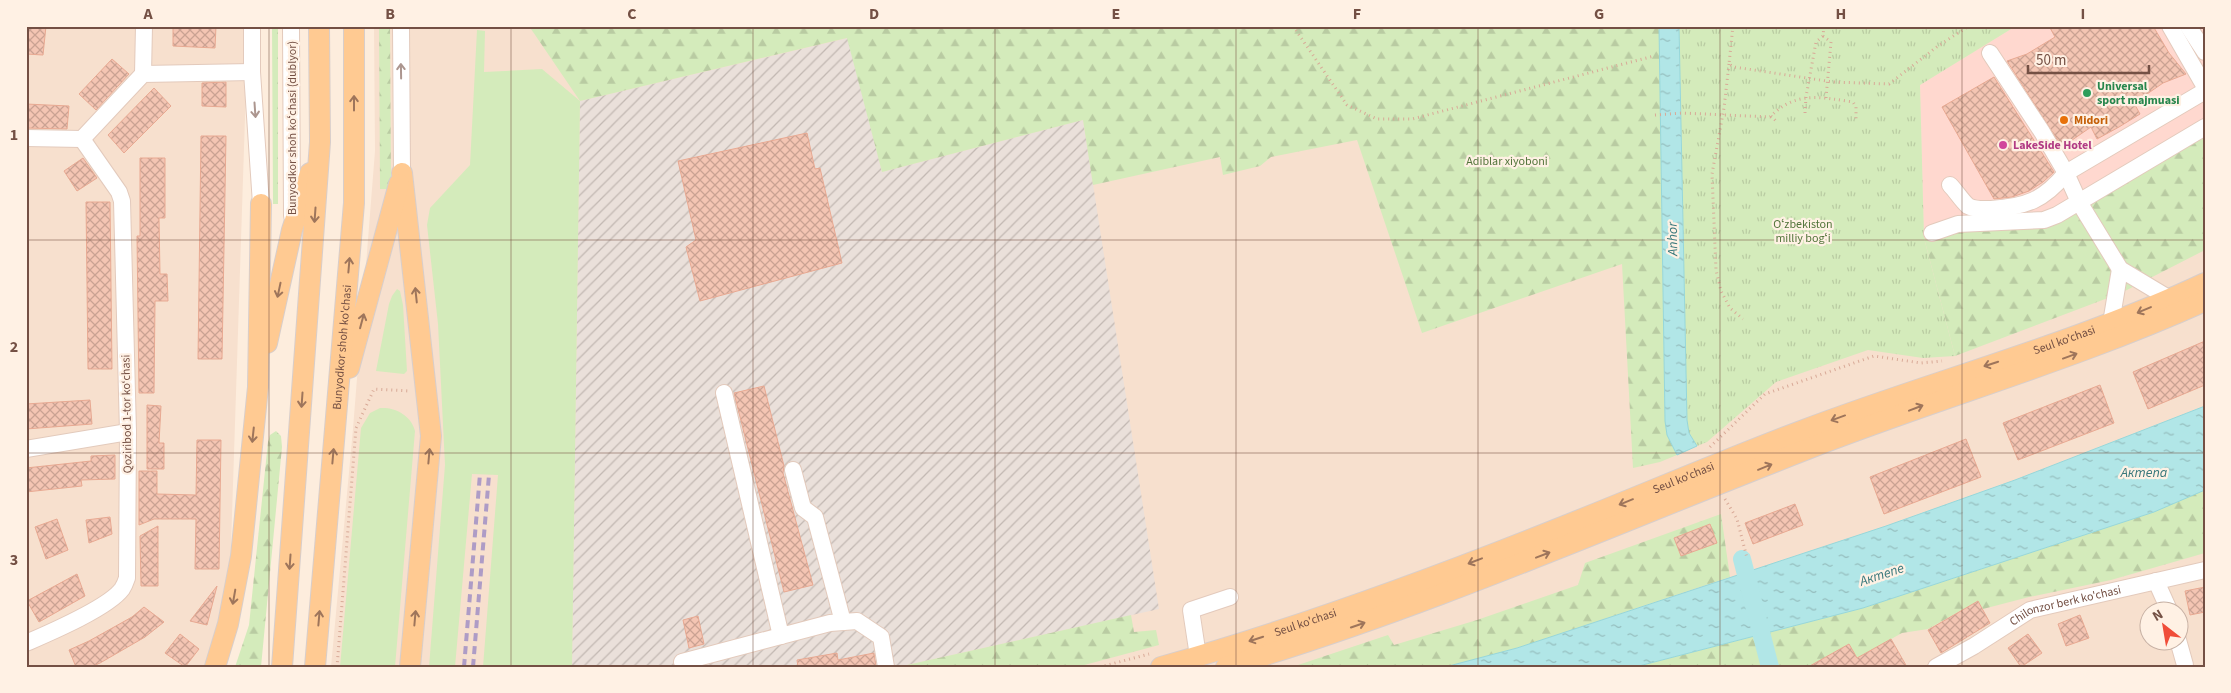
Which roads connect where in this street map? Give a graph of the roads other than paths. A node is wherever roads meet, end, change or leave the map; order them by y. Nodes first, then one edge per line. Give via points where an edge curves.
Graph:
1 (144, 26) edge
2 (252, 26) edge
3 (291, 26) edge
4 (320, 26) edge
5 (354, 26) edge
6 (401, 26) edge
7 (2170, 26) edge
8 (2188, 26) edge
9 (2205, 52) edge
10 (1990, 53) dead end
11 (252, 72) junction
12 (143, 74) junction
13 (2204, 84) edge
14 (2205, 127) edge
15 (26, 138) edge
16 (82, 139) junction
17 (320, 142) junction
18 (402, 173) junction
19 (2066, 173) junction
20 (1950, 185) dead end
21 (2079, 202) junction
22 (261, 204) joint
23 (292, 230) junction
24 (1932, 232) dead end
25 (2120, 269) junction
26 (2205, 283) edge
27 (2170, 299) junction
28 (2205, 301) edge
29 (2111, 323) junction
30 (306, 352) junction
31 (258, 387) junction
32 (724, 393) dead end
33 (336, 418) junction
34 (128, 432) junction
35 (26, 449) edge
36 (793, 470) dead end
37 (1716, 475) junction
38 (1690, 486) junction
39 (2205, 570) edge
40 (2156, 581) junction
41 (1230, 597) dead end
42 (2165, 600) edge
43 (843, 622) junction
44 (780, 636) junction
45 (26, 643) edge
46 (2181, 650) edge
47 (1198, 656) junction
48 (1156, 660) edge
49 (682, 662) dead end
50 (2185, 665) dead end
51 (215, 667) edge
52 (282, 667) edge
53 (315, 667) edge
54 (410, 667) edge
55 (886, 667) edge
56 (1226, 667) edge
57 (1936, 667) edge

1 - 12 street
2 - 11 street
3 - 23 street, Bunyodkor shoh koʻchasi (dublyor)
4 - 17 main road
33 -> 5 main road, Bunyodkor shoh ko'chasi via 354,203
18 -> 6 street
7 - 13 street
8 - 9 street
10 - 19 street
11 - 12 street
11 -> 22 street
12 - 16 street
13 - 19 street
14 - 21 street
15 - 16 street
16 - 34 street, Qoziribod 1-tor ko‘chasi via 122,201
17 - 23 main road
17 -> 30 main road
33 -> 18 main road
54 -> 18 main road via 431,436
19 - 20 street via 2052,189 2032,203 2003,208 1979,210 1969,206
19 - 21 street
21 - 24 street via 2044,220 1958,224
21 - 25 street
22 - 31 main road
23 - 30 main road
23 -> 31 main road
25 - 27 street
25 - 29 street
26 - 27 main road, Seul ko'chasi
27 -> 29 main road, Seul ko'chasi
37 -> 28 main road, Seul ko'chasi via 2099,346
29 -> 37 main road, Seul ko'chasi via 1801,431
30 -> 52 main road
31 -> 51 main road via 241,556 228,624
32 - 44 street
53 -> 33 main road, Bunyodkor shoh ko'chasi
34 - 35 street
34 - 45 street, Qoziribod 1-tor ko‘chasi via 127,578 123,588 78,619
36 - 43 street via 802,508 815,517
37 - 38 main road, Seul ko'chasi
38 -> 47 main road, Seul ko'chasi via 1414,585
56 -> 38 main road, Seul ko'chasi via 1423,601
39 - 40 street, Chilonzor berk ko'chasi
40 - 42 street
40 - 57 street, Chilonzor berk ko'chasi via 2030,610
41 - 47 street via 1191,610
43 - 44 street
43 - 55 street via 857,621 881,637
44 - 49 street
46 - 50 street
47 - 48 main road, Seul ko'chasi

